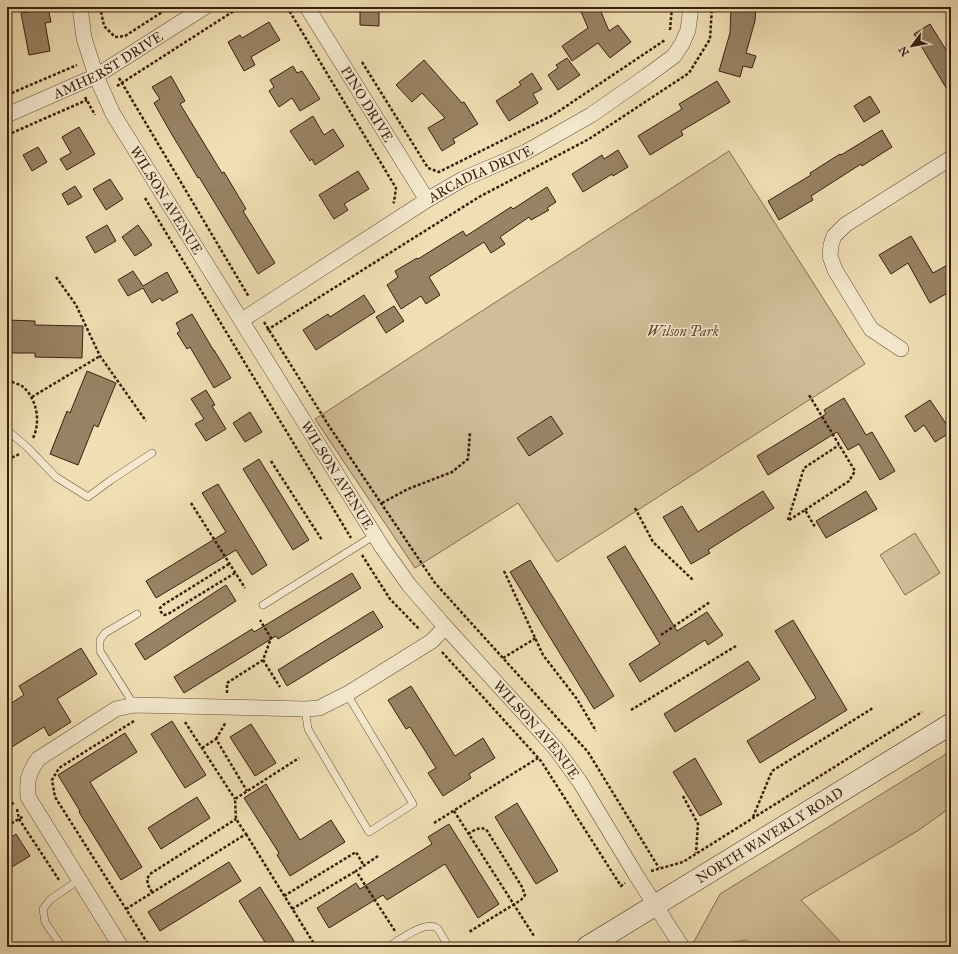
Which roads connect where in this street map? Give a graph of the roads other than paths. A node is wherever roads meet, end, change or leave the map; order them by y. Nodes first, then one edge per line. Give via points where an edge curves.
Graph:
1 (80, 7) edge
2 (205, 7) edge
3 (307, 7) edge
4 (691, 7) edge
5 (96, 76) junction
6 (7, 115) edge
7 (951, 158) edge
8 (427, 200) junction
9 (242, 320) junction
10 (901, 349) dead end
11 (7, 430) edge
12 (152, 453) dead end
13 (375, 535) junction
14 (263, 605) dead end
15 (137, 614) dead end
16 (445, 627) junction
17 (348, 694) junction
18 (134, 705) junction
19 (305, 709) junction
20 (951, 724) edge
21 (79, 880) junction
22 (656, 906) junction
23 (62, 947) edge
24 (121, 947) edge
25 (388, 947) edge
26 (449, 947) edge
27 (587, 947) edge
28 (682, 947) edge

1 - 5 street, WILSON AVENUE via 84,38
2 - 5 street, AMHERST DRIVE
3 - 8 street, PINO DRIVE
4 - 8 street, ARCADIA DRIVE via 688,30 682,44 674,56 647,76 591,115 546,141 463,178
5 - 6 street, AMHERST DRIVE
5 - 9 street, WILSON AVENUE via 113,114
7 - 10 street via 845,225 834,236 831,245 830,256 835,270 871,329
8 - 9 street, ARCADIA DRIVE
9 - 13 street, WILSON AVENUE
11 - 12 lane via 56,477 88,497
13 - 14 lane
13 - 16 street, WILSON AVENUE via 409,585
15 - 18 lane via 105,633 100,640 100,652
16 - 17 street via 432,641
16 - 22 street, WILSON AVENUE via 556,749 580,782
17 - 19 street via 319,708
17 - 19 lane via 413,804 369,832 308,729
18 - 19 street
18 - 21 street via 116,709 38,759 31,770 27,783 28,797
20 - 22 main road, NORTH WAVERLY ROAD
21 - 23 lane via 51,899 43,909 45,922
21 - 24 street
22 - 27 main road, NORTH WAVERLY ROAD
22 - 28 street, WILSON AVENUE
25 - 26 lane via 422,927 431,926 437,928

